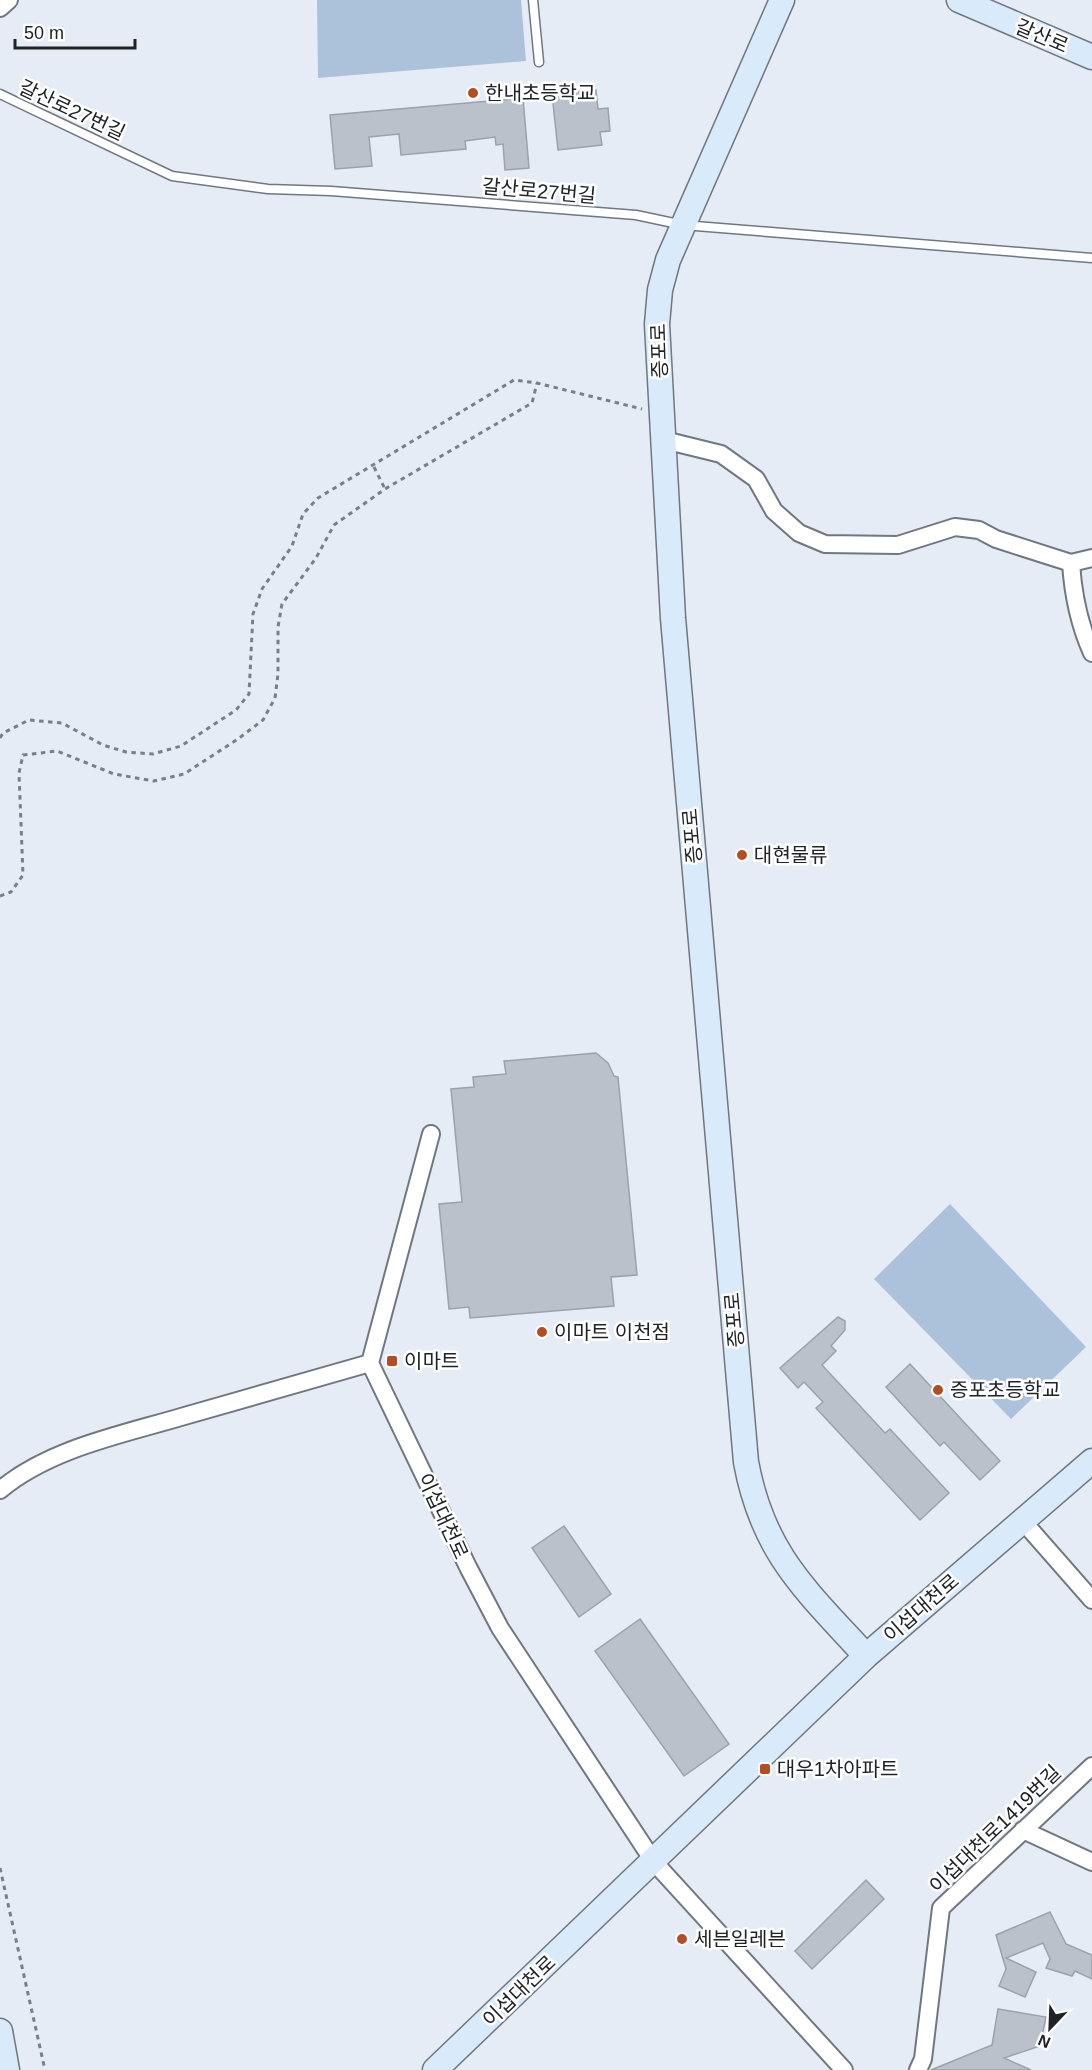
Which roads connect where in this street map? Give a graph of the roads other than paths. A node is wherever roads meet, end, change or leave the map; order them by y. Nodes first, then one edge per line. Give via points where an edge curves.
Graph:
1 (9, 0) edge
2 (533, 0) edge
3 (782, 0) edge
4 (959, 0) edge
5 (0, 8) edge
6 (1092, 57) edge
7 (538, 62) dead end
8 (0, 94) edge
9 (683, 225) junction
10 (1092, 258) edge
11 (664, 440) junction
12 (1092, 558) edge
13 (1071, 563) junction
14 (1092, 653) edge
15 (431, 1134) dead end
16 (370, 1363) junction
17 (1092, 1461) edge
18 (0, 1490) edge
19 (1021, 1519) junction
20 (1092, 1599) edge
21 (866, 1656) junction
22 (1092, 1766) edge
23 (1023, 1830) junction
24 (654, 1862) junction
25 (1092, 1862) edge
26 (0, 2031) edge
27 (7, 2070) edge
28 (435, 2070) edge
29 (844, 2070) edge
30 (918, 2070) edge

1 - 5 street
2 - 7 lane
3 - 9 street, 증포로
4 - 6 street, 갈산로
8 - 9 lane, 갈산로27번길 via 172,176 268,189 636,215
9 - 10 lane, 갈산로27번길
9 - 11 street, 증포로 via 660,290 657,324
11 - 13 street via 721,454 756,479 774,511 799,533 825,544 898,545 955,527 980,530 996,539
11 - 21 street, 증포로 via 673,618 746,1462 752,1493 778,1554
12 - 13 street
13 - 14 street via 1073,595
15 - 16 street
16 - 18 street via 135,1430 42,1462
16 - 24 street, 이섭대천로 via 500,1628
17 - 19 street, 이섭대천로
19 - 20 street
19 - 21 street, 이섭대천로
21 - 24 street, 이섭대천로
22 - 23 street, 이섭대천로1419번길
23 - 25 street
23 - 30 street, 이섭대천로1419번길 via 941,1908 923,2060
24 - 28 street, 이섭대천로
24 - 29 street
26 - 27 street

